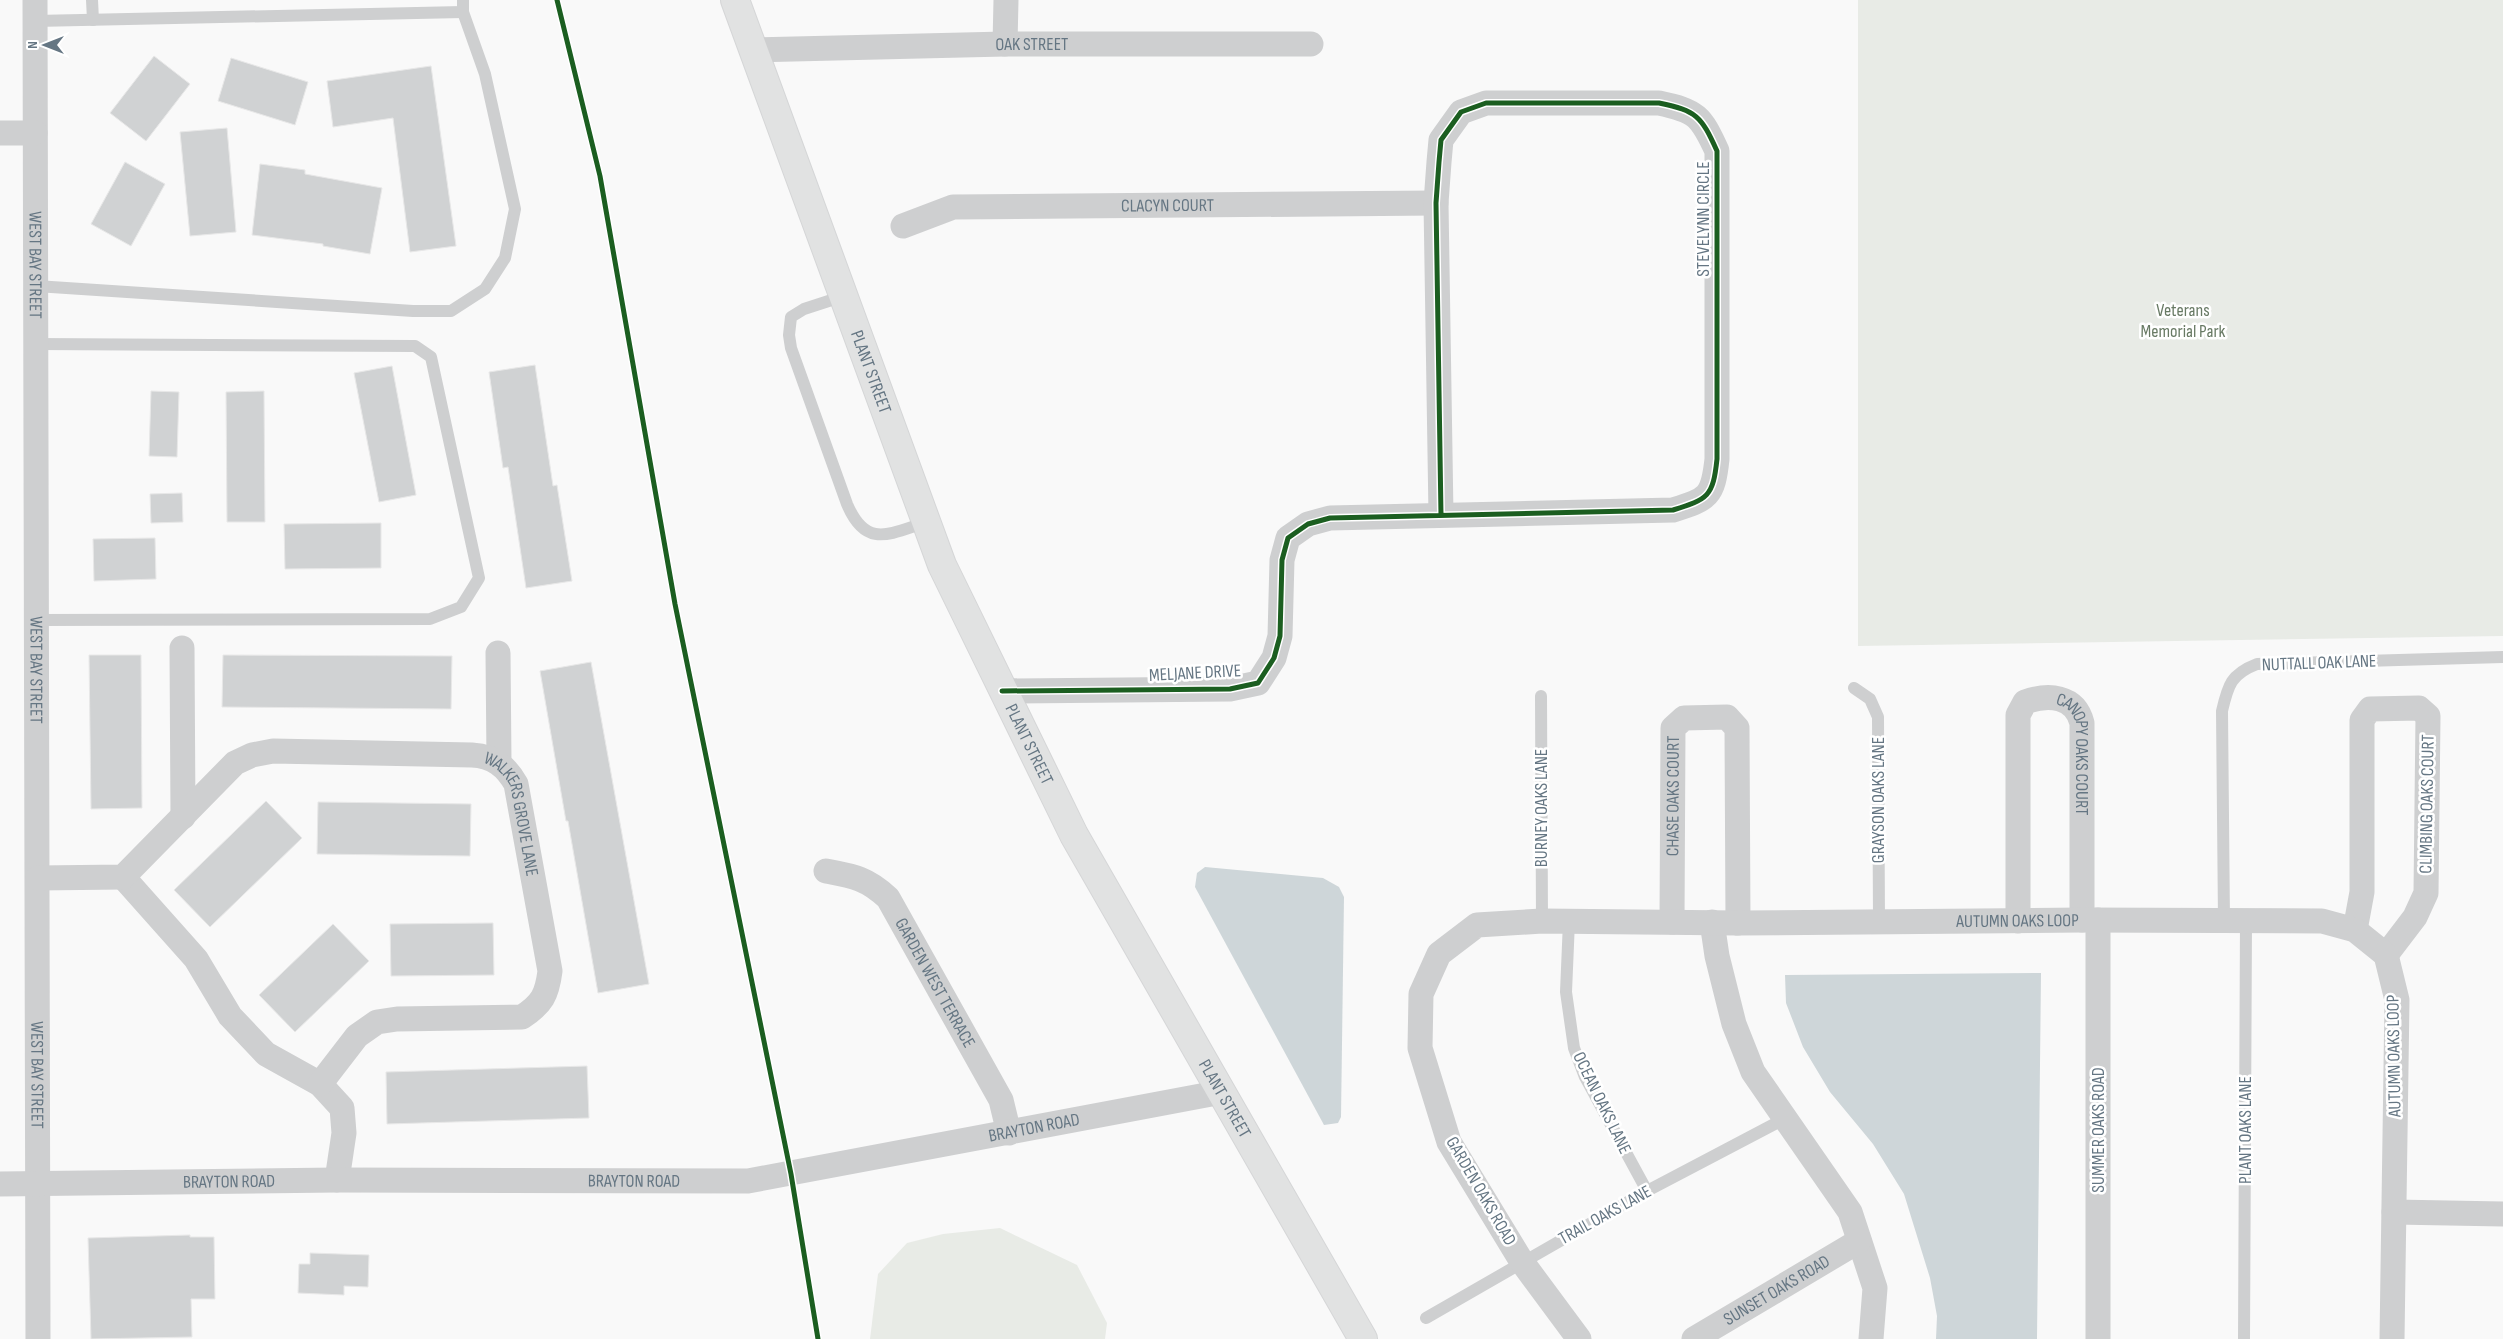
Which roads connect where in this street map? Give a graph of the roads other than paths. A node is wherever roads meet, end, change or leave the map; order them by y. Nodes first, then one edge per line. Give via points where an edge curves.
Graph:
1 (92, 0) edge
2 (735, 0) edge
3 (1006, 0) edge
4 (463, 6) edge
5 (35, 10) edge
6 (93, 20) junction
7 (1005, 44) junction
8 (1311, 44) dead end
9 (753, 50) junction
10 (0, 133) edge
11 (35, 133) junction
12 (1436, 203) junction
13 (903, 226) dead end
14 (36, 286) junction
15 (844, 296) junction
16 (36, 344) junction
17 (1441, 515) junction
18 (927, 522) junction
19 (37, 620) junction
20 (182, 648) dead end
21 (498, 653) dead end
22 (2503, 657) edge
23 (1854, 688) dead end
24 (1002, 691) junction
25 (1541, 696) dead end
26 (499, 762) junction
27 (183, 817) junction
28 (826, 871) dead end
29 (123, 877) junction
30 (38, 878) junction
31 (2090, 920) junction
32 (1542, 921) junction
33 (1568, 921) junction
34 (1879, 921) junction
35 (2018, 921) junction
36 (2235, 921) junction
37 (1672, 922) junction
38 (1712, 922) junction
39 (1738, 923) junction
40 (2355, 930) junction
41 (2386, 955) junction
42 (320, 1084) junction
43 (1222, 1092) junction
44 (1786, 1118) junction
45 (1009, 1132) junction
46 (337, 1180) junction
47 (0, 1184) edge
48 (37, 1184) junction
49 (1647, 1191) junction
50 (2394, 1212) junction
51 (2503, 1214) edge
52 (1859, 1240) junction
53 (1522, 1262) junction
54 (1426, 1318) dead end
55 (38, 1339) edge
56 (1363, 1339) edge
57 (1579, 1339) edge
58 (1694, 1339) edge
59 (1871, 1339) edge
60 (2098, 1339) edge
61 (2244, 1339) edge
62 (2392, 1339) edge

1 - 6 lane
2 - 9 main road, PLANT STREET
3 - 7 street
4 - 6 lane
4 - 14 lane via 485,74 515,209 504,258 485,289 451,311 413,311
5 - 6 lane
5 - 11 street, WEST BAY STREET
7 - 8 street, OAK STREET
7 - 9 street, OAK STREET
9 - 15 main road, PLANT STREET
10 - 11 street
11 - 14 street, WEST BAY STREET
12 - 13 street, CLACYN COURT via 953,206
12 - 17 street, STEVELYNN CIRCLE
12 - 17 street, STEVELYNN CIRCLE via 1441,140 1461,112 1486,103 1659,103 1686,109 1706,126 1717,151 1717,459 1714,484 1700,501 1673,510
14 - 16 street, WEST BAY STREET
15 - 18 main road, PLANT STREET
15 - 18 lane via 804,309 791,318 789,335 854,521 862,530 874,534 886,534
16 - 19 street, WEST BAY STREET
16 - 19 lane via 415,346 431,357 479,578 461,607 430,619
17 - 24 street, MELJANE DRIVE via 1330,518 1308,524 1288,538 1282,560 1280,636 1274,658 1258,683 1230,689
18 - 24 main road, PLANT STREET via 942,565
19 - 30 street, WEST BAY STREET
20 - 27 street
21 - 26 street
22 - 36 lane, NUTTALL OAK LANE via 2257,664 2241,670 2228,688 2222,711
23 - 34 lane, GRAYSON OAKS LANE via 1870,699 1878,716
24 - 43 main road, PLANT STREET via 1074,835
25 - 32 lane, BURNEY OAKS LANE
26 - 27 street, WALKERS GROVE LANE via 472,755 273,751 252,755 236,763
26 - 42 street, WALKERS GROVE LANE via 516,784 550,971 548,989 538,1007 522,1017 377,1022 357,1036
27 - 29 street, WALKERS GROVE LANE
28 - 45 street, GARDEN WEST TERRACE via 873,884 888,898 1000,1100
29 - 30 street
29 - 42 street via 196,959 230,1016 266,1054
30 - 48 street, WEST BAY STREET
31 - 35 street, AUTUMN OAKS LOOP
31 - 35 street, CANOPY OAKS COURT via 2082,723 2079,711 2070,702 2048,698 2025,702 2018,715
31 - 36 street, AUTUMN OAKS LOOP
31 - 60 street, SUMMER OAKS ROAD
32 - 33 street, GARDEN OAKS ROAD
32 - 53 street, GARDEN OAKS ROAD via 1477,925 1439,954 1421,994 1420,1048 1449,1142
33 - 37 street, GARDEN OAKS ROAD
33 - 49 lane, OCEAN OAKS LANE via 1566,992 1574,1048 1585,1077
34 - 35 street, AUTUMN OAKS LOOP
34 - 39 street, AUTUMN OAKS LOOP
36 - 40 street, AUTUMN OAKS LOOP via 2322,921
36 - 61 lane, PLANT OAKS LANE
37 - 38 street, GARDEN OAKS ROAD
37 - 39 street, CHASE OAKS COURT via 1673,728 1684,718 1727,718 1737,728
38 - 39 street, AUTUMN OAKS LOOP
38 - 44 street via 1734,1024 1753,1072
40 - 41 street, AUTUMN OAKS LOOP
40 - 41 street, CLIMBING OAKS COURT via 2362,892 2362,720 2370,709 2419,708 2428,716 2426,893 2415,917
41 - 50 street, AUTUMN OAKS LOOP via 2397,1000
42 - 46 street via 342,1108 344,1133
43 - 45 street, BRAYTON ROAD
43 - 56 main road, PLANT STREET
44 - 49 lane, TRAIL OAKS LANE
44 - 52 street via 1850,1212
45 - 46 street, BRAYTON ROAD via 741,1182
46 - 48 street, BRAYTON ROAD
47 - 48 street, BRAYTON ROAD
48 - 55 street, WEST BAY STREET
49 - 53 lane, TRAIL OAKS LANE
50 - 51 street
50 - 62 street, AUTUMN OAKS LOOP
52 - 58 street, SUNSET OAKS ROAD
52 - 59 street via 1875,1288
53 - 54 lane, TRAIL OAKS LANE
53 - 57 street, GARDEN OAKS ROAD

